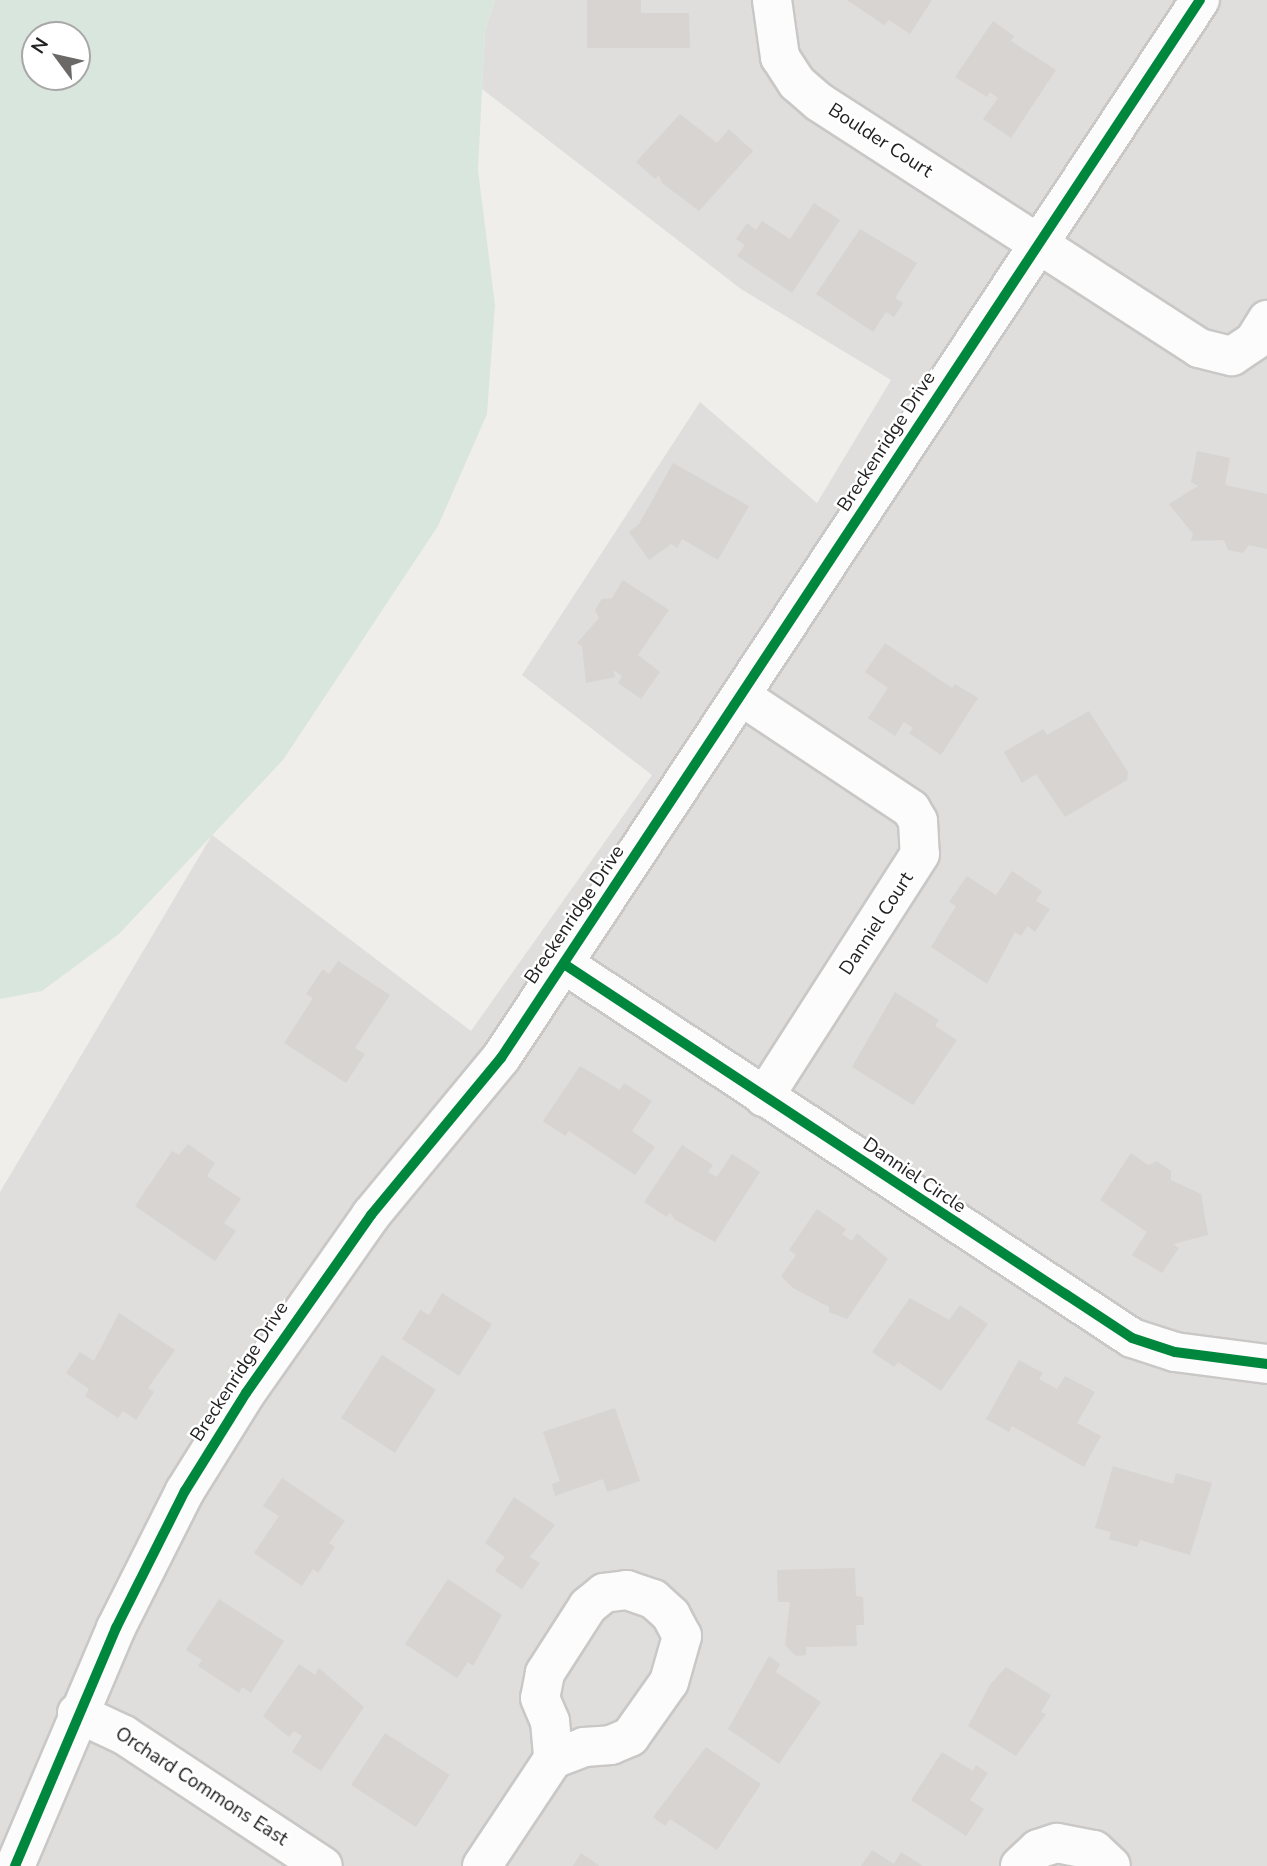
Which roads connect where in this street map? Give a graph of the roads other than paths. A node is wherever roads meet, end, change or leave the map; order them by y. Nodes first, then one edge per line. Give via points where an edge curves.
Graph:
1 (772, 0) edge
2 (1200, 0) edge
3 (1039, 244) junction
4 (1267, 320) edge
5 (741, 696) junction
6 (564, 964) junction
7 (764, 1097) junction
8 (1267, 1364) edge
9 (78, 1713) junction
10 (553, 1759) junction
11 (15, 1866) edge
12 (323, 1866) edge
13 (482, 1866) edge
14 (1020, 1866) edge
15 (1111, 1866) edge

1 - 3 street, Boulder Court via 780,57 797,83 819,102
2 - 3 street, Breckenridge Drive
3 - 4 street, Boulder Court via 1199,348 1220,356 1243,350
3 - 5 street, Breckenridge Drive
5 - 6 street, Breckenridge Drive
5 - 7 street, Danniel Court via 911,809 918,821 920,854
6 - 7 street, Danniel Circle
6 - 9 street, Breckenridge Drive via 501,1058 328,1272 246,1393 185,1491
7 - 8 street, Danniel Circle via 1136,1341 1227,1361
9 - 11 street, Breckenridge Drive
9 - 12 street, Orchard Commons East via 124,1735
10 - 10 street via 584,1746 611,1745 630,1737 669,1682 682,1636 671,1615 653,1598 627,1590 604,1593 588,1606 545,1673 540,1698 550,1721
10 - 13 street
14 - 15 street via 1038,1849 1057,1843 1094,1850

